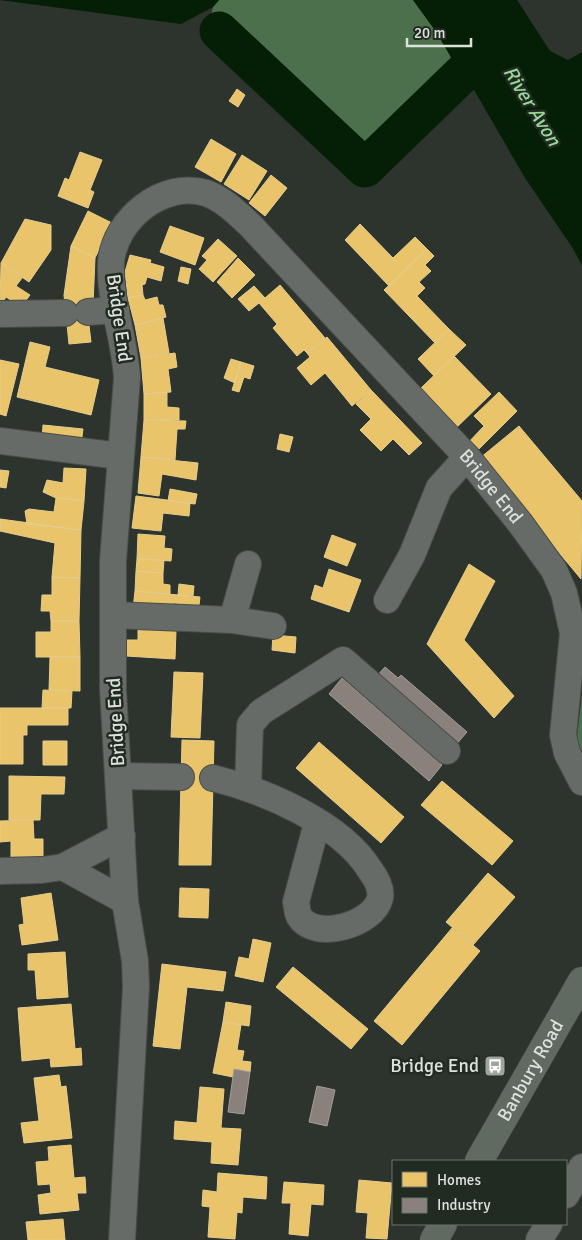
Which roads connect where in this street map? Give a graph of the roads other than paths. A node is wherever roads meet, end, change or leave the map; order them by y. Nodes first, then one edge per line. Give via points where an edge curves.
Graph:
1 (116, 310) junction
2 (0, 314) edge
3 (0, 441) edge
4 (120, 456) junction
5 (467, 457) junction
6 (248, 564) dead end
7 (387, 600) dead end
8 (113, 614) junction
9 (232, 620) junction
10 (273, 626) dead end
11 (447, 750) dead end
12 (118, 776) junction
13 (181, 777) dead end
14 (213, 778) dead end
15 (582, 782) edge
16 (248, 788) junction
17 (317, 823) dead end
18 (122, 836) junction
19 (63, 867) junction
20 (0, 871) edge
21 (125, 901) junction
22 (582, 981) edge
23 (480, 1160) edge
24 (582, 1167) edge
25 (567, 1192) edge
26 (442, 1225) edge
27 (548, 1225) edge
28 (122, 1240) edge
29 (434, 1240) edge
30 (539, 1240) edge

1 - 2 street
1 - 4 street, Bridge End via 127,378
1 - 5 street, Bridge End via 111,278 114,244 130,220 164,194 194,190 207,194 249,224
3 - 4 street
4 - 8 street, Bridge End
5 - 7 street via 439,488 412,555
5 - 15 street, Bridge End via 541,551 564,593 573,633 563,735 567,753
6 - 9 street
8 - 9 street
8 - 12 street, Bridge End
9 - 10 street
11 - 16 street via 342,660 261,712 250,726
12 - 13 street
12 - 18 street, Bridge End
14 - 16 street
16 - 17 street via 299,810
18 - 19 street
18 - 21 street, Bridge End
19 - 20 street
19 - 21 street
21 - 28 street, Bridge End via 136,987
22 - 23 main road, Banbury Road
24 - 25 street
26 - 29 main road
27 - 30 street

